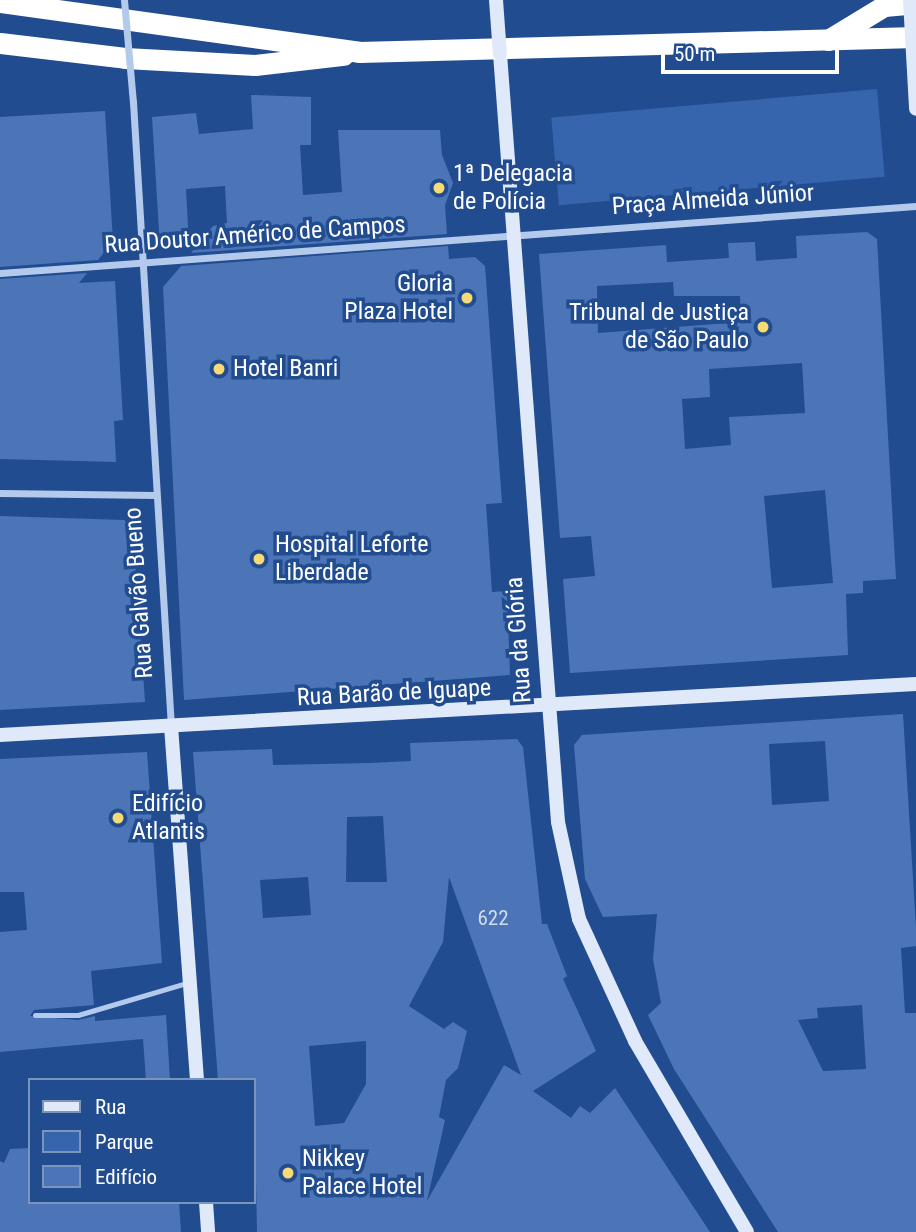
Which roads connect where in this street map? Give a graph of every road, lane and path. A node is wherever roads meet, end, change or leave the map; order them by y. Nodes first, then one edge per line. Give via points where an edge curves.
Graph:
1 (124, 0) edge
2 (496, 0) edge
3 (910, 0) edge
4 (0, 2) edge
5 (916, 3) edge
6 (916, 37) edge
7 (826, 41) junction
8 (0, 43) edge
9 (359, 52) junction
10 (916, 109) edge
11 (916, 114) edge
12 (916, 206) edge
13 (513, 233) junction
14 (140, 263) junction
15 (0, 273) edge
16 (0, 493) edge
17 (155, 495) junction
18 (916, 684) edge
19 (547, 708) junction
20 (171, 726) junction
21 (0, 735) edge
22 (190, 982) junction
23 (35, 1015) dead end
24 (197, 1078) edge
25 (206, 1204) edge
26 (208, 1232) edge
27 (747, 1232) edge

1 - 14 street, Rua Galvão Bueno, bridge
2 - 13 street, Rua da Glória, bridge
3 - 10 street, bridge
4 - 9 highway
5 - 7 highway via 884,6
6 - 7 highway
7 - 9 highway
8 - 9 highway via 125,58 255,65
10 - 11 street
12 - 13 street, Praça Almeida Júnior
13 - 14 street, Rua Doutor Américo de Campos
13 - 19 street, Rua da Glória
14 - 15 street, Rua Doutor Américo de Campos
14 - 17 street, Rua Galvão Bueno
16 - 17 street
17 - 20 street, Rua Galvão Bueno
18 - 19 street, Rua Barão de Iguape
19 - 20 street, Rua Barão de Iguape
19 - 27 street, Rua da Glória via 558,822 579,919 635,1041
20 - 21 street, Rua Barão de Iguape
20 - 22 street, Rua Galvão Bueno
22 - 23 lane via 78,1015
22 - 24 street, Rua Galvão Bueno
25 - 26 street

